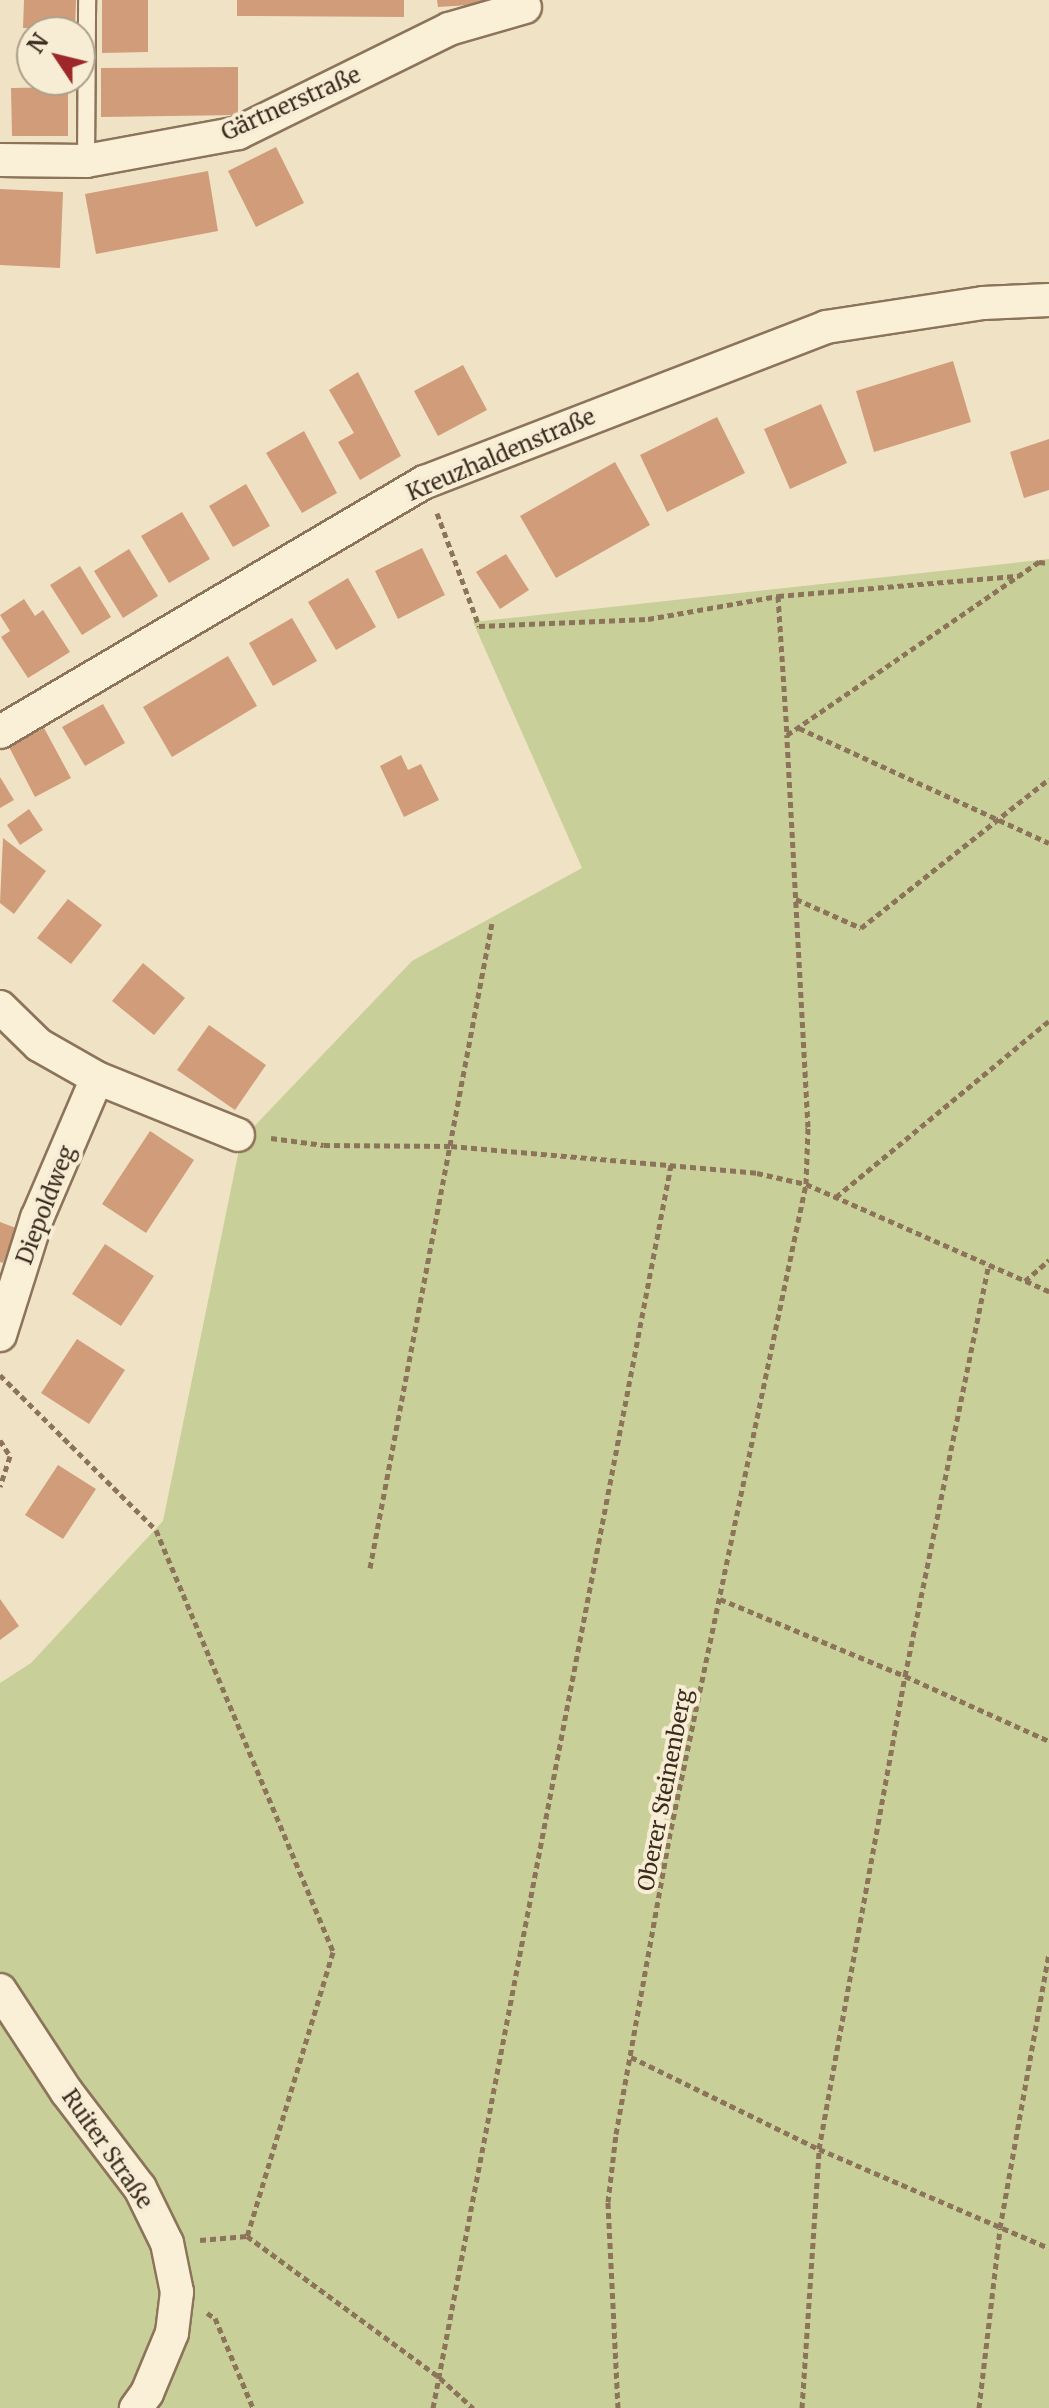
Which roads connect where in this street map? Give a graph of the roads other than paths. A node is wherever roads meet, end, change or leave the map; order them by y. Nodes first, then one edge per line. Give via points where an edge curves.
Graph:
1 (87, 0) edge
2 (525, 7) dead end
3 (0, 160) edge
4 (86, 161) junction
5 (1049, 300) edge
6 (0, 732) edge
7 (0, 1007) edge
8 (97, 1078) junction
9 (238, 1135) road end
10 (0, 1335) edge
11 (0, 1990) edge
12 (136, 2408) edge

1 - 4 lane
2 - 4 street, Gärtnerstraße via 449,29 238,133
3 - 4 street, Gärtnerstraße
5 - 6 street, Kreuzhaldenstraße via 983,303 826,327 425,482
7 - 8 street via 39,1045
8 - 9 street
8 - 10 street, Diepoldweg via 37,1218
11 - 12 street, Ruiter Straße via 66,2091 140,2188 167,2243 177,2292 172,2333

